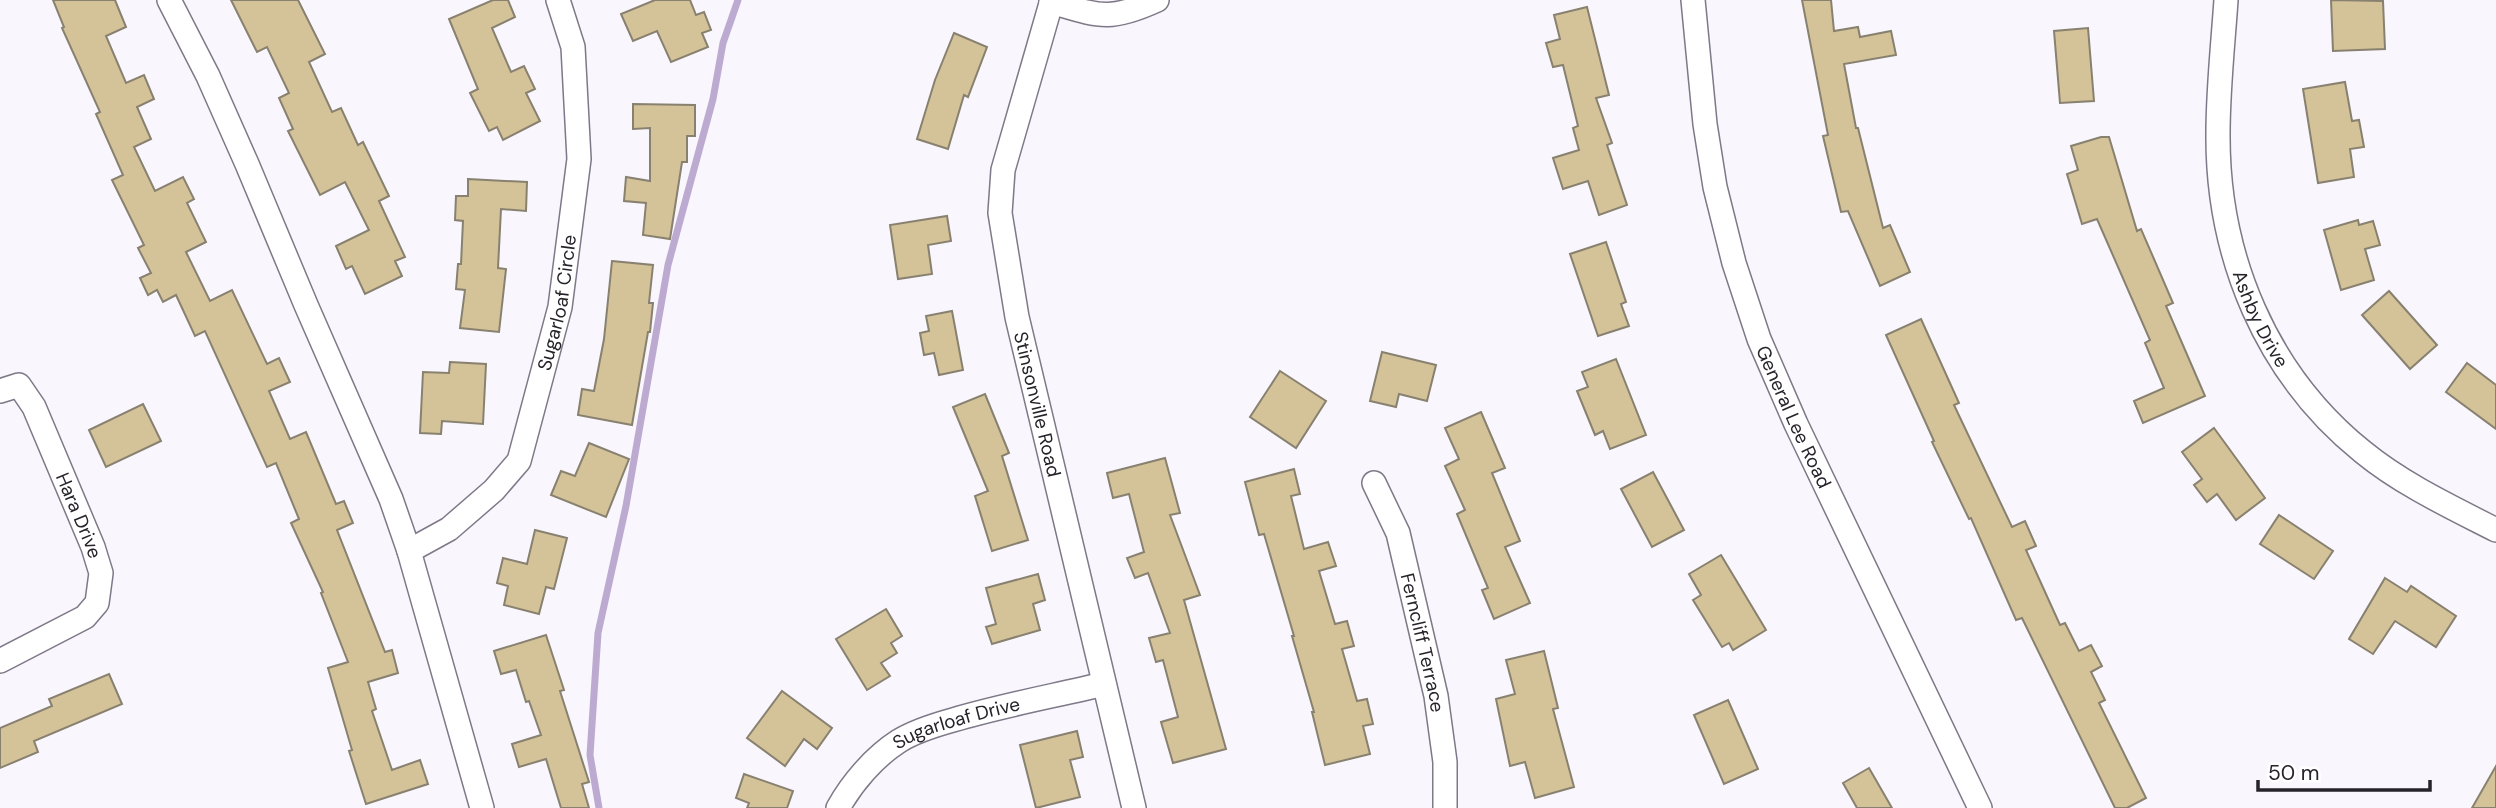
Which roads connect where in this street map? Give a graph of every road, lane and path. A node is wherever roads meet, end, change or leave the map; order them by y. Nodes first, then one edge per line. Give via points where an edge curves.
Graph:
1 (169, 0) edge
2 (558, 0) edge
3 (1157, 0) edge
4 (1693, 0) edge
5 (2226, 0) edge
6 (1052, 1) edge
7 (0, 391) edge
8 (1374, 483) dead end
9 (2496, 530) edge
10 (409, 551) junction
11 (0, 662) edge
12 (1104, 684) junction
13 (482, 808) edge
14 (838, 808) edge
15 (1134, 808) edge
16 (1445, 808) edge
17 (1980, 808) edge

1 - 10 street via 247,164
2 - 10 street, Sugarloaf Circle via 573,47 579,159 561,307 523,449 519,461 473,509 449,529
3 - 6 street via 1106,16
4 - 17 street, General Lee Road via 1715,187 1759,339
5 - 9 street, Ashby Drive via 2218,134 2222,195 2229,241 2265,332 2310,400 2364,454
6 - 12 street, Stinsonville Road via 1003,170 1000,213 1017,317
7 - 11 street, Hara Drive via 19,385 34,407 101,573 97,603 85,617
8 - 16 street, Ferncliff Terrace via 1398,533 1436,696 1445,762
10 - 13 street
12 - 14 street, Sugarloaf Drive via 926,728 879,757 848,789
12 - 15 street, Stinsonville Road

